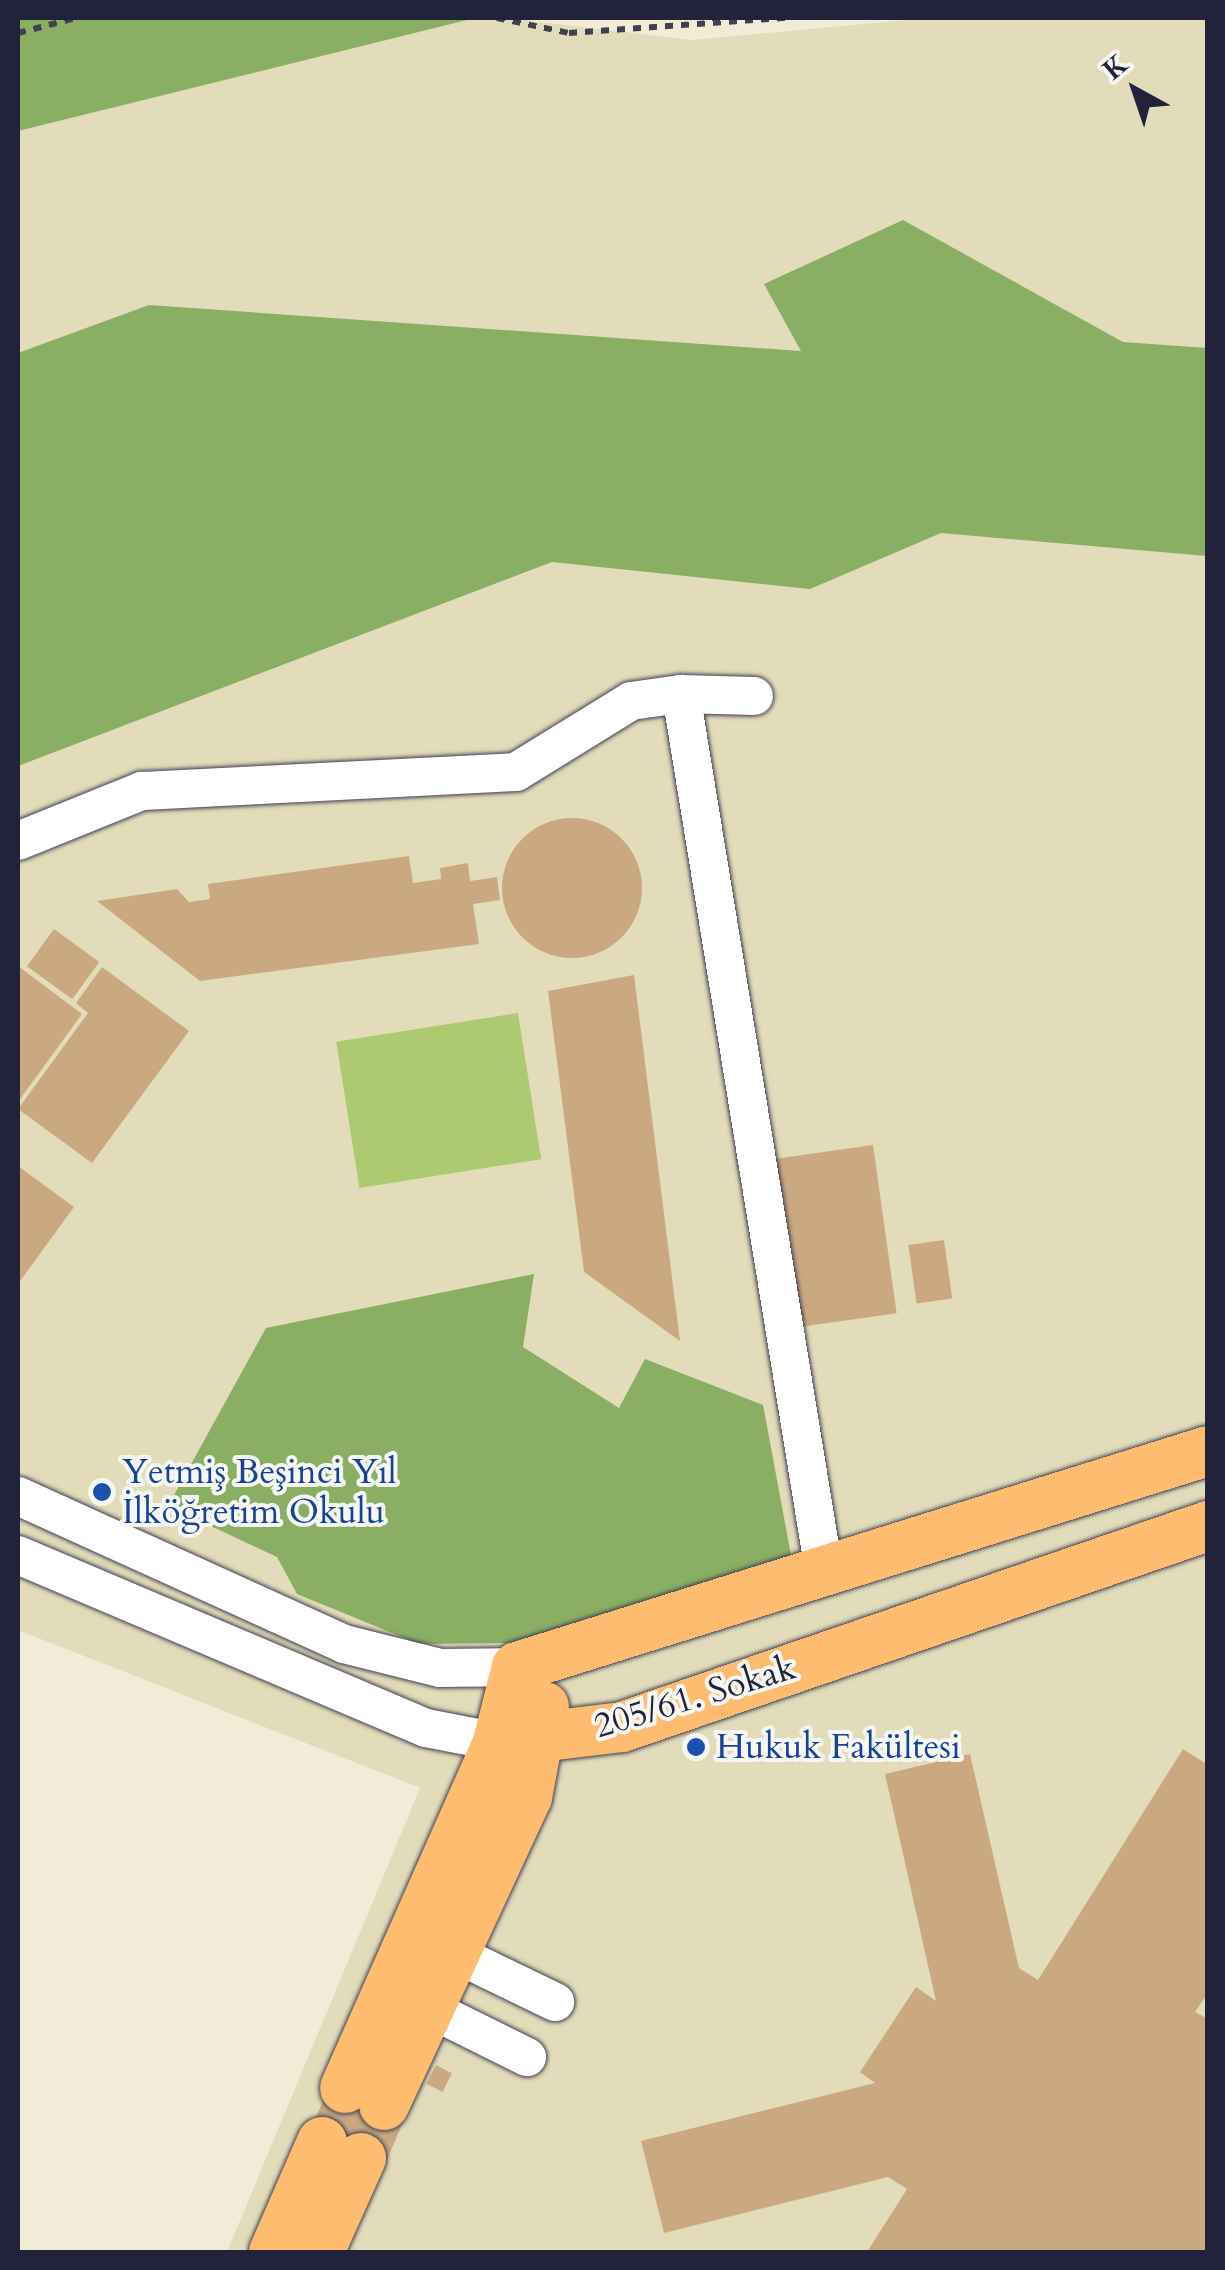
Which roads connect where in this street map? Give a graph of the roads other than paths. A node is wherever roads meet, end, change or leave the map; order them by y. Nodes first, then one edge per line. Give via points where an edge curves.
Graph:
1 (681, 694) junction
2 (754, 696) dead end
3 (18, 842) edge
4 (1208, 1452) edge
5 (18, 1496) edge
6 (1208, 1526) edge
7 (18, 1555) edge
8 (824, 1571) junction
9 (532, 1662) junction
10 (520, 1740) junction
11 (433, 1943) junction
12 (408, 1997) junction
13 (555, 2002) dead end
14 (527, 2058) dead end
15 (365, 2097) dead end
16 (274, 2252) edge
17 (319, 2252) edge

1 - 2 lane
1 - 3 lane via 631,701 516,772 142,791
1 - 8 lane
4 - 8 main road
5 - 9 lane via 344,1644 440,1668
6 - 10 main road, 205/61. Sokak via 622,1727
7 - 10 lane, 205/61. Sokak via 426,1728
8 - 9 main road
9 - 10 main road
10 - 11 main road
11 - 12 main road
11 - 13 lane
12 - 14 lane
12 - 15 main road
16 - 17 main road via 341,2150

